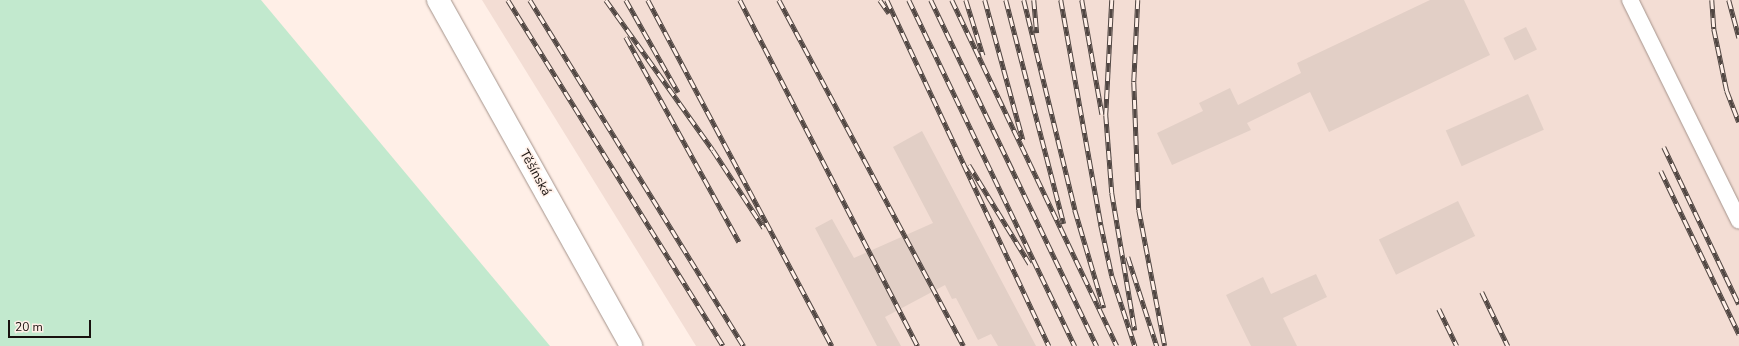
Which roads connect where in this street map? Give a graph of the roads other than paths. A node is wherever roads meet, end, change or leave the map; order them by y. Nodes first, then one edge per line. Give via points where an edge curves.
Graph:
1 (438, 0) edge
2 (1630, 0) edge
3 (1739, 221) edge
4 (631, 346) edge

1 - 4 main road, Těšínská
2 - 3 lane

